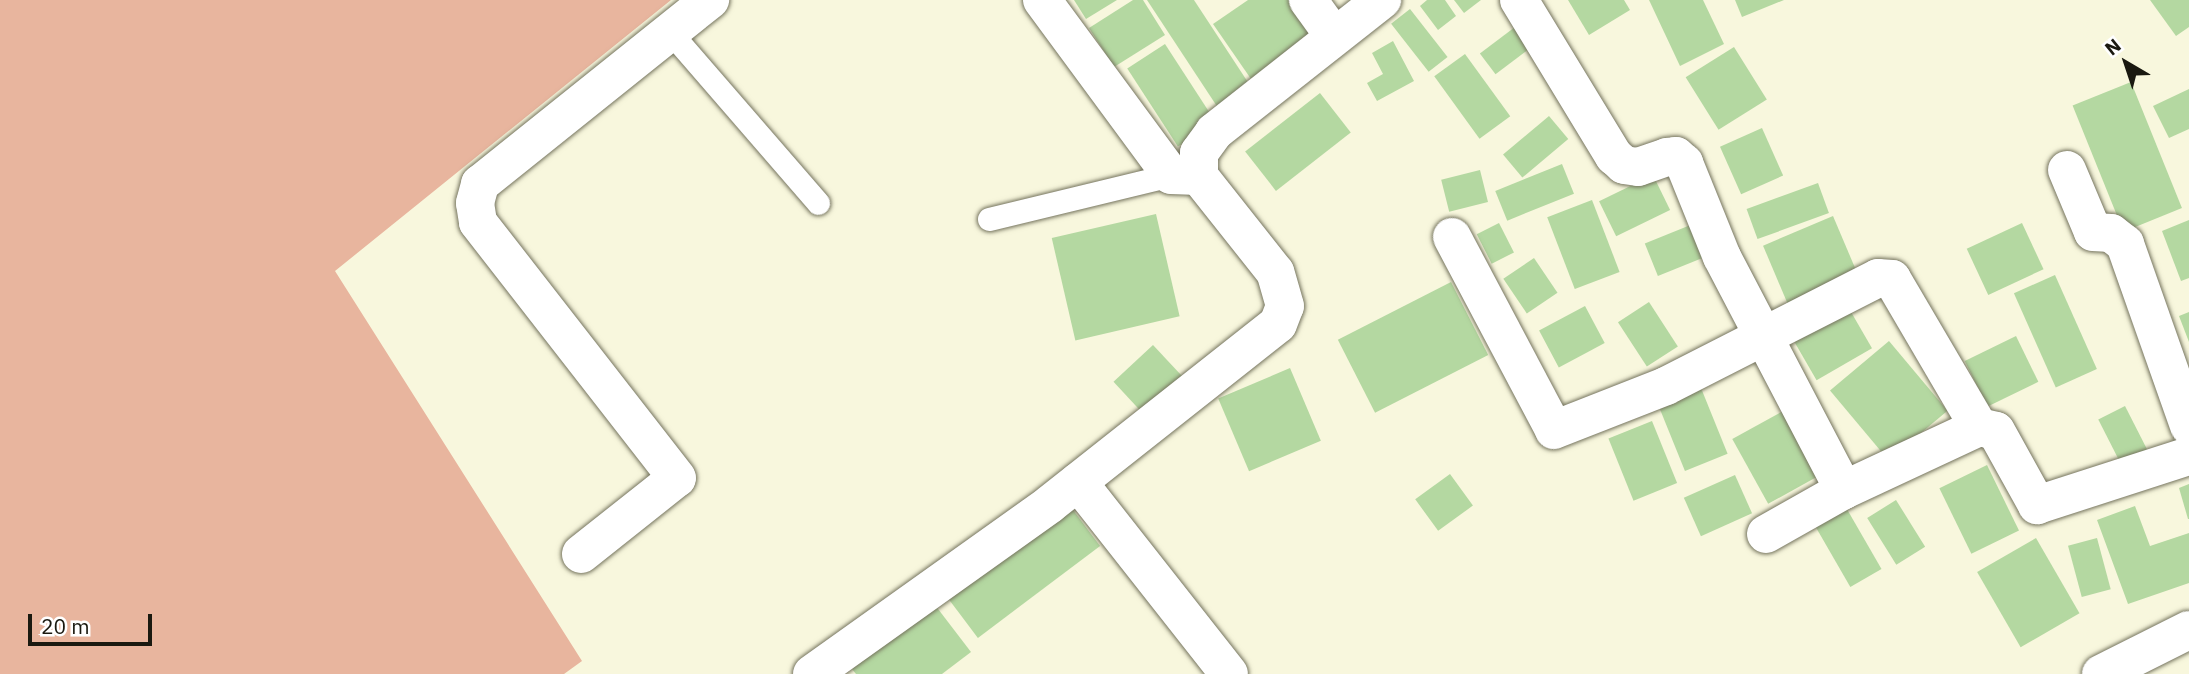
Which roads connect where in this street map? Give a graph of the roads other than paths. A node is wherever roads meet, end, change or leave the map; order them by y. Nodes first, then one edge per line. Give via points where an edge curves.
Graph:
1 (710, 0) edge
2 (1042, 0) edge
3 (1308, 0) edge
4 (1382, 0) edge
5 (1519, 0) edge
6 (670, 32) junction
7 (1334, 36) junction
8 (2067, 170) dead end
9 (1185, 176) junction
10 (818, 202) dead end
11 (989, 219) dead end
12 (1451, 237) dead end
13 (1765, 333) junction
14 (2189, 426) edge
15 (1979, 427) junction
16 (2189, 456) edge
17 (1078, 482) junction
18 (1844, 490) junction
19 (1766, 534) dead end
20 (581, 554) dead end
21 (2189, 630) edge
22 (813, 674) edge
23 (1229, 674) edge
24 (2101, 674) edge

1 - 6 street
2 - 9 street
3 - 7 street
4 - 7 street
5 - 13 street via 1614,156 1624,165 1638,167 1676,156 1684,163 1722,257
6 - 10 lane
6 - 20 street via 480,184 475,203 478,222 677,478
7 - 9 street via 1214,132
8 - 14 street via 2093,232 2111,233 2124,244
9 - 11 lane
9 - 17 street via 1275,271 1285,306 1278,324
12 - 13 street via 1554,430 1666,386
13 - 15 street via 1878,278 1892,279
13 - 18 street
15 - 16 street via 1996,431 2037,505
15 - 18 street
17 - 22 street
17 - 23 street
18 - 19 street
21 - 24 street

